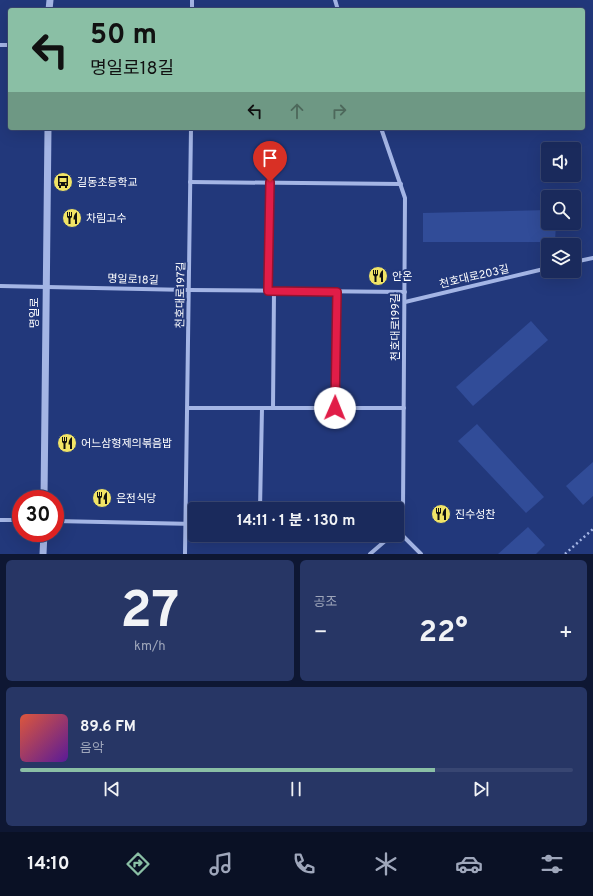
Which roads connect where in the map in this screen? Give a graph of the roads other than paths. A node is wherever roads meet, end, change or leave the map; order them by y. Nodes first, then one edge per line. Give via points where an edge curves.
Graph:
1 (48, 130) edge
2 (191, 130) edge
3 (382, 130) edge
4 (190, 182) junction
5 (270, 182) junction
6 (401, 184) junction
7 (593, 258) edge
8 (581, 261) edge
9 (541, 270) edge
10 (0, 286) edge
11 (46, 286) junction
12 (189, 290) junction
13 (268, 291) junction
14 (274, 291) junction
15 (337, 292) junction
16 (405, 292) junction
17 (405, 302) junction
18 (188, 408) junction
19 (262, 408) junction
20 (273, 408) junction
21 (335, 408) junction
22 (404, 408) junction
23 (44, 490) edge
24 (260, 502) edge
25 (403, 502) edge
26 (0, 520) edge
27 (12, 520) edge
28 (64, 521) edge
29 (186, 524) junction
30 (404, 537) edge
31 (44, 542) edge
32 (384, 542) edge
33 (43, 554) edge
34 (185, 554) edge
35 (370, 554) edge
36 (421, 554) edge

1 - 11 street, 명일로
2 - 4 street, 천호대로197길
3 - 6 street, 천호대로199길
4 - 5 street
4 - 12 street, 천호대로197길
5 - 6 street
5 - 13 street
6 - 16 street, 천호대로199길 via 405,198
7 - 8 street
9 - 17 street, 천호대로203길
10 - 11 street, 명일로18길
11 - 12 street, 명일로18길
11 - 23 street, 명일로
12 - 13 street, 명일로18길
12 - 18 street, 천호대로197길
13 - 14 street, 명일로18길
14 - 15 street, 명일로18길
14 - 20 street
15 - 16 street, 명일로18길
15 - 21 street
16 - 17 street, 천호대로199길
17 - 22 street, 천호대로199길
18 - 19 street
18 - 29 street, 천호대로197길
19 - 20 street
19 - 24 street
20 - 21 street
21 - 22 street
22 - 25 street, 천호대로199길
26 - 27 street
28 - 29 street
29 - 34 street, 천호대로197길
30 - 36 street, 천호대로199길
31 - 33 street
32 - 35 street

